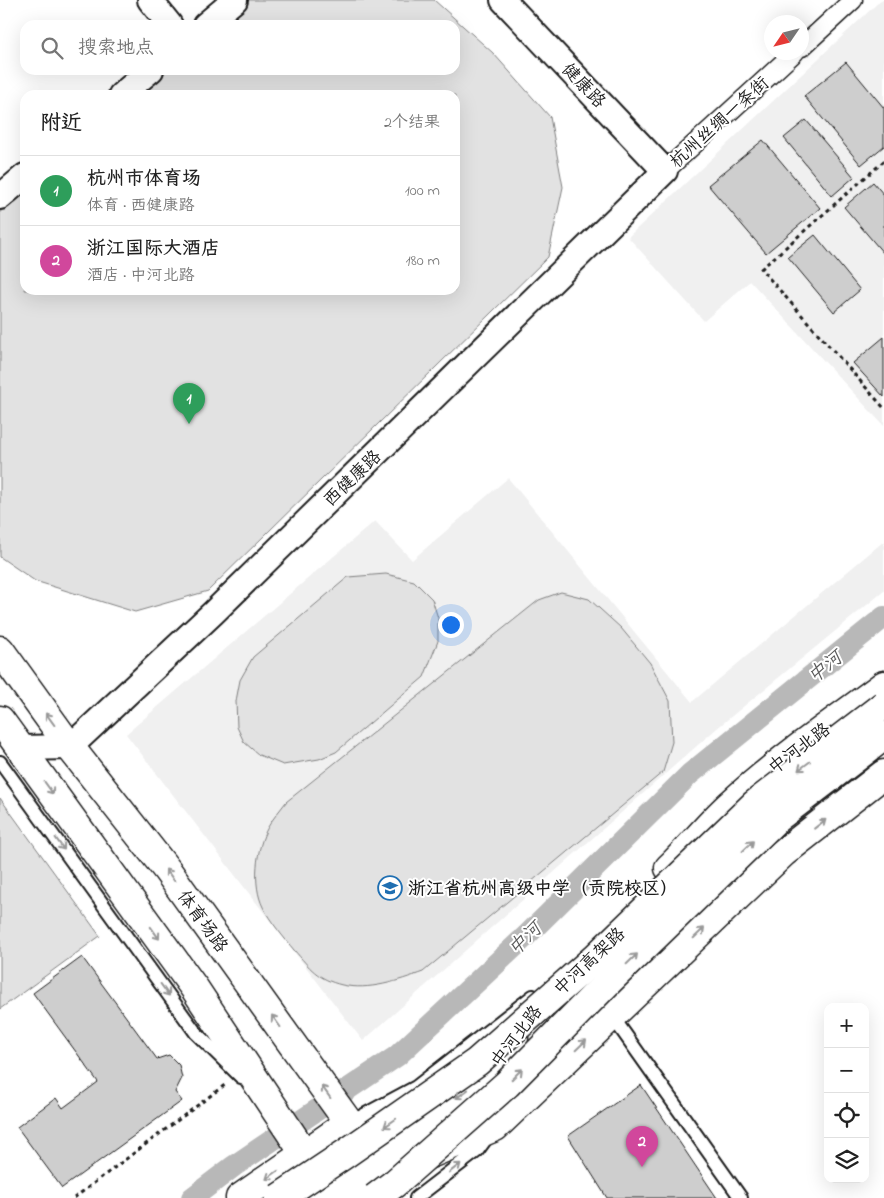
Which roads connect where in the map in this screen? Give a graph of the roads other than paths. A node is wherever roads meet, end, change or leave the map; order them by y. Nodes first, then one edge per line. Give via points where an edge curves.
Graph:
1 (150, 0) edge
2 (235, 0) edge
3 (503, 0) edge
4 (853, 0) edge
5 (166, 20) edge
6 (211, 20) edge
7 (809, 41) edge
8 (786, 60) edge
9 (145, 75) edge
10 (127, 90) edge
11 (665, 171) junction
12 (20, 180) edge
13 (0, 197) edge
14 (0, 650) edge
15 (884, 685) edge
16 (884, 705) edge
17 (0, 720) edge
18 (884, 736) edge
19 (70, 747) junction
20 (10, 755) edge
21 (884, 774) edge
22 (116, 900) junction
23 (565, 971) junction
24 (612, 1016) junction
25 (265, 1093) junction
26 (349, 1123) junction
27 (495, 1127) junction
28 (304, 1153) junction
29 (376, 1177) edge
30 (335, 1196) edge
31 (240, 1198) edge
32 (279, 1198) edge
33 (398, 1198) edge
34 (416, 1198) edge
35 (740, 1198) edge

1 - 5 street
2 - 6 street
3 - 11 street, 健康路
4 - 7 street
8 - 11 street, 杭州丝绸一条街
9 - 10 street
11 - 19 street, 西健康路 via 213,613
12 - 13 street
19 -> 14 main road, 体育场路
15 - 23 main road, 中河北路 via 774,766 731,804
16 -> 32 main road, 中河高架路, bridge via 755,804 594,959 477,1062
17 - 20 main road
29 -> 18 main road, 中河高架路, bridge via 395,1184 507,1084 776,819
19 - 20 street
26 -> 19 main road, 体育场路 via 167,870
20 -> 22 main road
24 -> 21 main road, 中河北路 via 783,853
22 -> 25 main road via 195,989
22 -> 25 lane via 196,1032 238,1074
23 - 26 lane via 416,1087
23 -> 29 main road, 中河北路 via 483,1079
27 -> 24 main road, 中河北路
24 - 35 lane
25 - 28 main road
26 - 28 main road
26 - 29 main road, 体育场路
27 - 29 main road, 中河北路
34 -> 27 lane via 477,1150
28 - 30 main road
28 -> 31 main road
29 - 30 main road, 中河北路
29 - 33 main road, 体育场路

